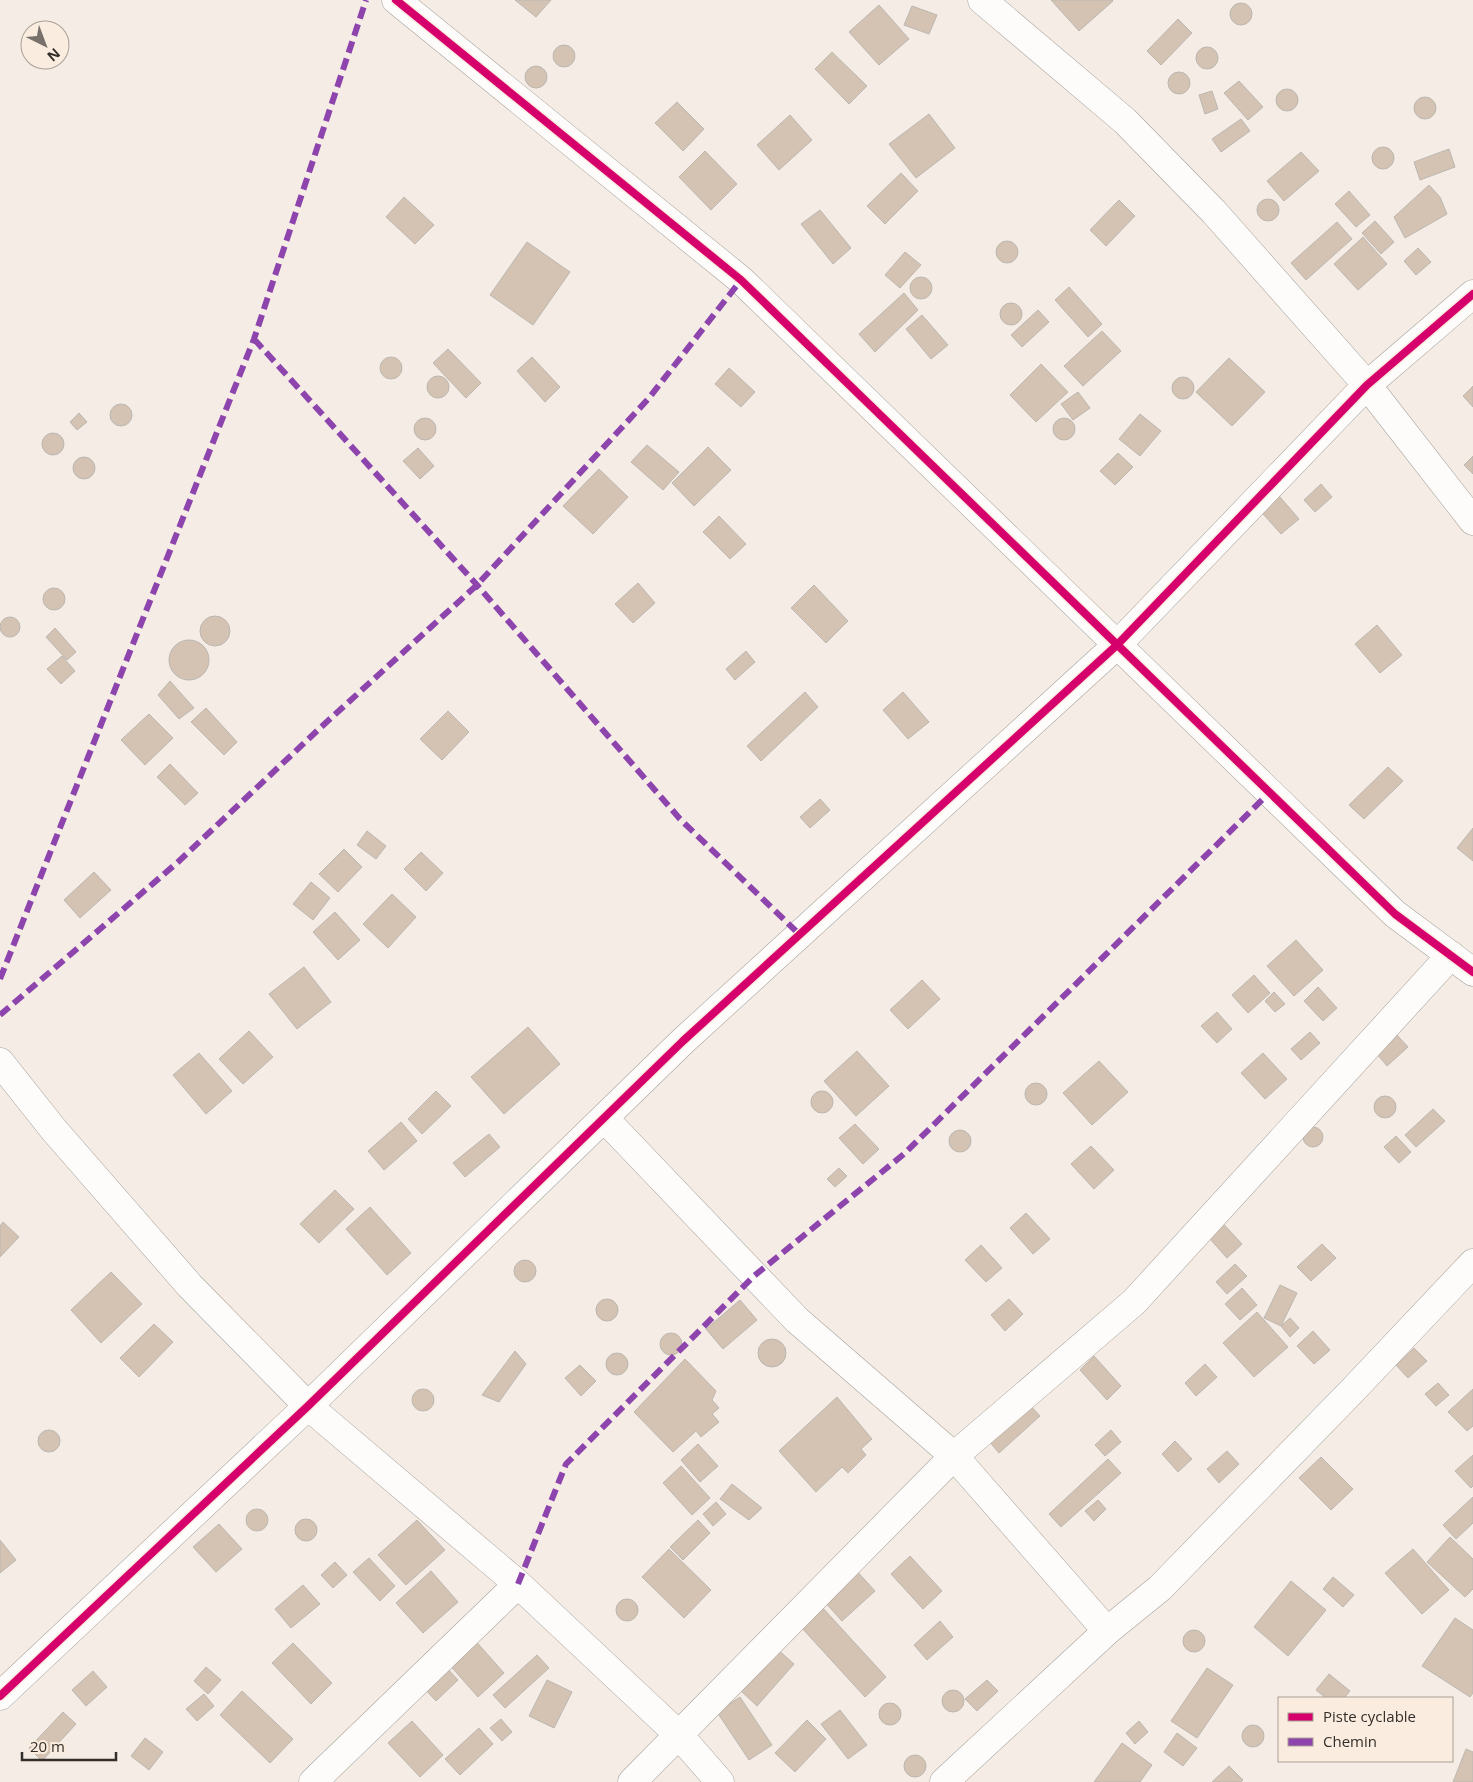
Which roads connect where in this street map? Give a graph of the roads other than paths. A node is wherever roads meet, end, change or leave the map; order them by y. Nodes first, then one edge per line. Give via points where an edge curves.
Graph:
1 (396, 0) edge
2 (982, 0) edge
3 (1473, 294) edge
4 (1367, 385) junction
5 (1473, 521) edge
6 (1117, 645) junction
7 (1451, 955) junction
8 (1473, 972) edge
9 (0, 1062) edge
10 (604, 1118) junction
11 (1473, 1262) edge
12 (308, 1406) junction
13 (954, 1456) junction
14 (518, 1584) junction
15 (1107, 1631) junction
16 (0, 1696) edge
17 (679, 1735) junction
18 (313, 1782) edge
19 (632, 1782) edge
20 (720, 1782) edge
21 (944, 1782) edge

1 - 6 street via 741,280
2 - 4 street via 1125,121 1214,212
3 - 4 street
4 - 5 street
4 - 6 street
6 - 7 street via 1395,914
6 - 10 street
7 - 8 street
7 - 13 street via 1134,1302
9 - 12 street via 54,1130 190,1286
10 - 12 street
10 - 13 street via 797,1320
11 - 15 street via 1160,1588
12 - 14 street
12 - 16 street
13 - 15 street
13 - 17 street
14 - 17 street
14 - 18 street
15 - 21 street
17 - 19 street
17 - 20 street

